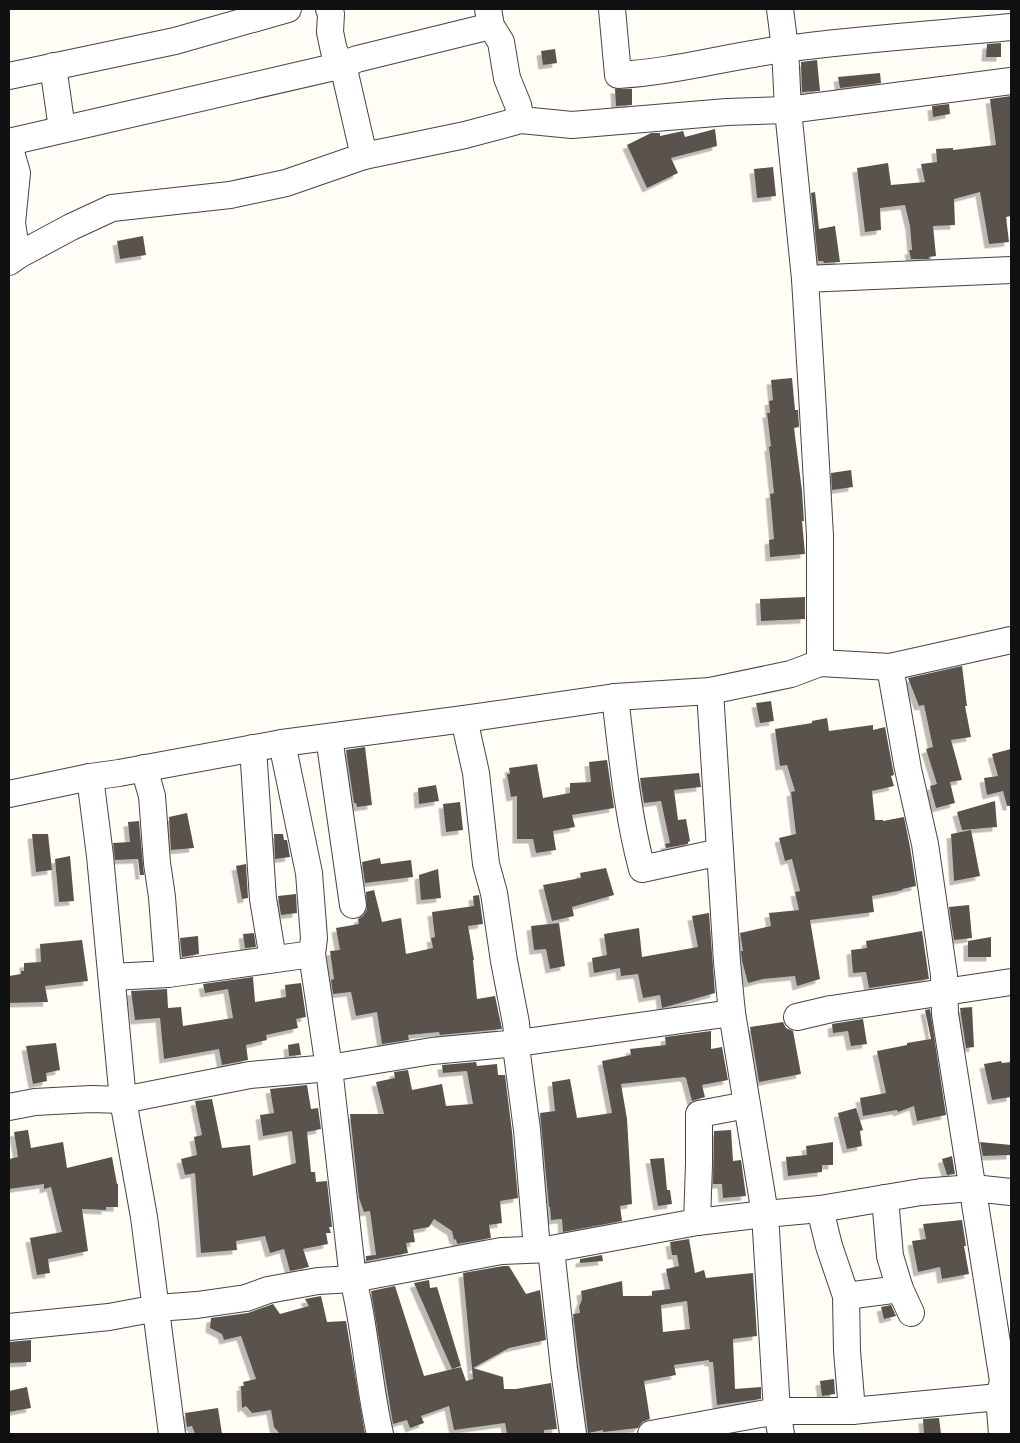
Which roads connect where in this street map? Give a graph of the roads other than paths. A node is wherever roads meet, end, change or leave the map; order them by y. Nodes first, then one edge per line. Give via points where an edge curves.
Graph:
1 (288, 9) edge
2 (329, 9) edge
3 (612, 9) edge
4 (780, 9) edge
5 (489, 17) edge
6 (1011, 27) edge
7 (785, 48) junction
8 (343, 65) junction
9 (53, 66) junction
10 (9, 76) edge
11 (1011, 82) edge
12 (788, 110) junction
13 (521, 120) junction
14 (62, 129) junction
15 (9, 143) edge
16 (364, 156) junction
17 (10, 223) edge
18 (13, 259) edge
19 (1011, 270) edge
20 (805, 279) junction
21 (1011, 640) edge
22 (820, 663) junction
23 (890, 668) junction
24 (710, 691) junction
25 (615, 696) junction
26 (464, 719) junction
27 (329, 737) junction
28 (282, 743) junction
29 (253, 748) junction
30 (144, 768) junction
31 (90, 777) junction
32 (9, 794) edge
33 (720, 852) junction
34 (354, 905) dead end
35 (312, 954) junction
36 (273, 959) junction
37 (168, 974) junction
38 (112, 977) junction
39 (1011, 982) edge
40 (945, 991) junction
41 (732, 1013) junction
42 (797, 1017) dead end
43 (518, 1043) junction
44 (329, 1068) junction
45 (123, 1100) junction
46 (747, 1105) junction
47 (9, 1107) edge
48 (973, 1188) junction
49 (1011, 1192) edge
50 (885, 1198) junction
51 (820, 1209) junction
52 (765, 1214) junction
53 (696, 1222) junction
54 (544, 1249) junction
55 (353, 1279) junction
56 (900, 1288) junction
57 (846, 1296) junction
58 (157, 1308) junction
59 (911, 1313) dead end
60 (9, 1327) edge
61 (1005, 1396) edge
62 (852, 1411) junction
63 (779, 1423) edge
64 (172, 1434) edge
65 (380, 1434) edge
66 (573, 1434) edge
67 (651, 1434) edge
68 (1002, 1434) edge

1 - 9 street via 175,41
2 - 8 street via 334,51
3 - 7 street via 618,75
4 - 7 street
5 - 8 street
5 - 13 street via 500,42 507,78
6 - 7 street
7 - 12 street
8 - 14 street
8 - 16 street
9 - 10 street
9 - 14 street
11 - 12 street
12 - 13 street via 572,125
12 - 20 street
13 - 16 street
14 - 15 street
15 - 17 street via 17,173
16 - 18 street via 286,183 230,195 112,208
17 - 18 street
19 - 20 street
20 - 22 street via 820,536
21 - 23 street
22 - 23 street
22 - 24 street via 791,674
23 - 40 street via 925,844
24 - 25 street
24 - 33 street
25 - 26 street
25 - 33 street via 627,794 642,869
26 - 27 street
26 - 43 street via 476,773 486,864 494,893
27 - 28 street
27 - 34 street
28 - 29 street
28 - 35 street via 309,874 314,938
29 - 30 street
29 - 36 street via 263,899
30 - 31 street
30 - 37 street via 152,796
31 - 32 street
31 - 38 street
33 - 41 street
35 - 36 street
35 - 44 street
36 - 37 street
37 - 38 street
38 - 45 street
39 - 40 street
40 - 42 street
40 - 48 street via 945,1014
41 - 43 street
41 - 46 street
43 - 44 street via 432,1051
43 - 54 street
44 - 45 street via 250,1075
44 - 55 street
45 - 47 street via 91,1099
45 - 58 street
46 - 52 street
46 - 53 street via 699,1114
48 - 49 street
48 - 50 street
48 - 61 street
50 - 51 street
50 - 56 street via 890,1256
51 - 52 street
51 - 57 street
52 - 53 street
52 - 63 street
53 - 54 street
54 - 55 street via 501,1250
54 - 66 street
55 - 58 street via 318,1281 268,1290 246,1298
55 - 65 street via 361,1310
56 - 57 street
56 - 59 street
57 - 62 street
58 - 60 street via 110,1317
58 - 64 street
61 - 62 street
61 - 68 street
62 - 63 street
63 - 67 street

